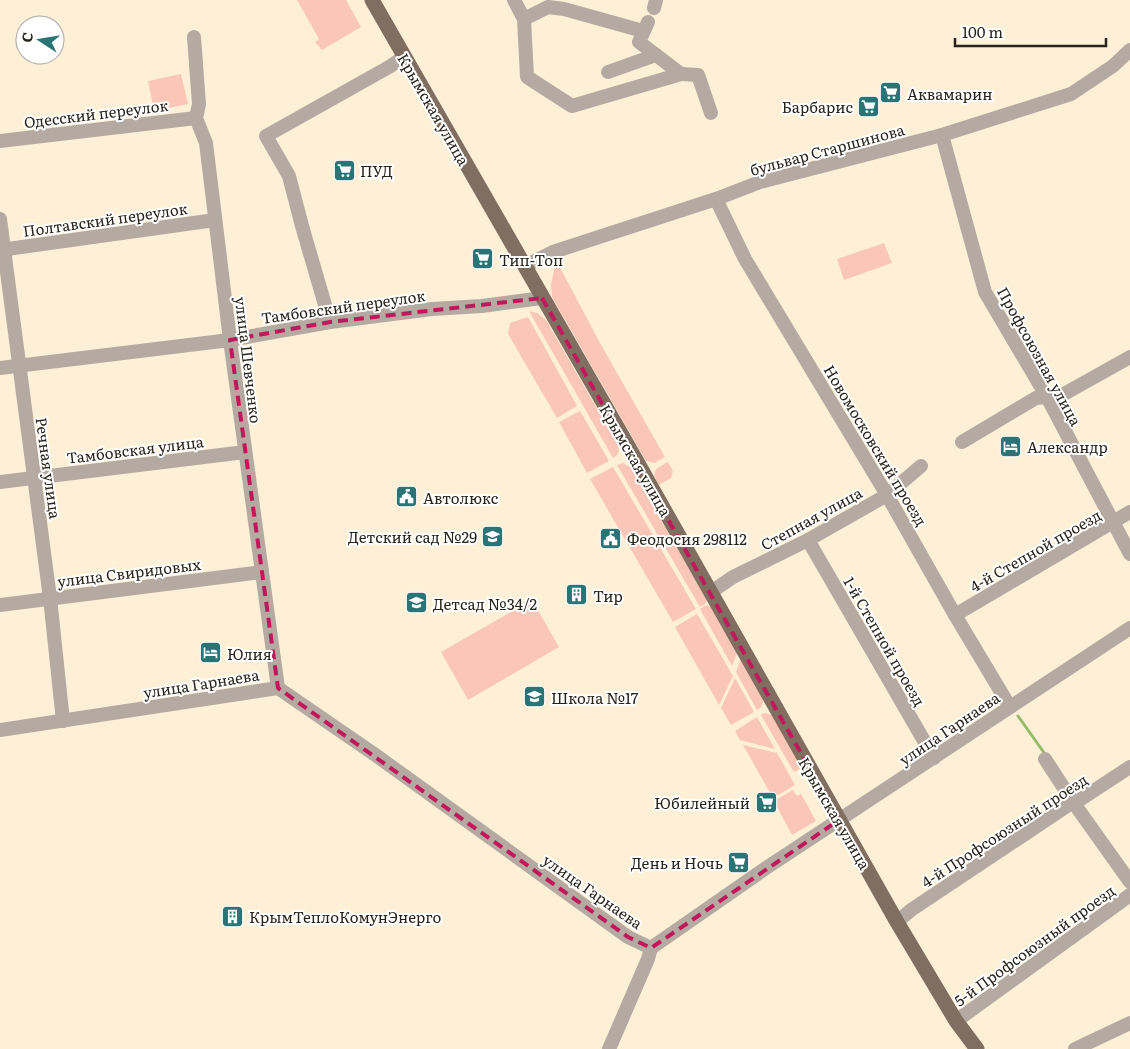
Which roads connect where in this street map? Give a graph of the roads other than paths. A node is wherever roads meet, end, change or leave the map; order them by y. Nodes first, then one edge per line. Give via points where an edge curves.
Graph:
1 (372, 0) edge
2 (514, 0) edge
3 (524, 19) junction
4 (194, 37) dead end
5 (1130, 50) edge
6 (656, 55) junction
7 (404, 57) junction
8 (608, 72) dead end
9 (681, 74) junction
10 (711, 113) dead end
11 (196, 118) junction
12 (942, 135) junction
13 (0, 141) edge
14 (716, 199) junction
15 (0, 219) edge
16 (215, 220) junction
17 (2, 250) edge
18 (525, 266) junction
19 (542, 298) junction
20 (330, 322) junction
21 (230, 340) junction
22 (1130, 357) edge
23 (20, 366) junction
24 (0, 368) edge
25 (1046, 397) junction
26 (962, 442) dead end
27 (245, 452) junction
28 (921, 466) dead end
29 (34, 478) junction
30 (0, 482) edge
31 (887, 494) junction
32 (1130, 512) edge
33 (1112, 523) junction
34 (808, 540) junction
35 (1130, 554) edge
36 (262, 572) junction
37 (711, 592) junction
38 (50, 598) junction
39 (0, 605) edge
40 (955, 615) junction
41 (1130, 628) edge
42 (278, 688) junction
43 (1010, 707) junction
44 (63, 720) junction
45 (0, 730) edge
46 (934, 758) junction
47 (1045, 759) dead end
48 (1130, 767) edge
49 (1073, 802) junction
50 (839, 820) junction
51 (1130, 882) edge
52 (1130, 895) edge
53 (897, 922) junction
54 (651, 948) junction
55 (956, 1020) junction
56 (1130, 1023) edge
57 (609, 1049) edge
58 (977, 1049) edge
59 (1075, 1049) edge

1 - 7 main road, Крымская улица
2 - 3 street
3 - 6 street via 548,7 646,27 639,42
3 - 9 street via 528,76 572,106
4 - 11 street, улица Шевченко via 200,104
5 - 12 street, бульвар Старшинова via 1113,66 1071,94
6 - 8 street
6 - 9 street
7 - 18 main road, Крымская улица
7 - 20 street via 266,136 289,176
9 - 10 street via 698,75
11 - 13 street, Одесский переулок
11 - 16 street, улица Шевченко via 206,143
12 - 14 street, бульвар Старшинова via 760,182
12 - 25 street, Профсоюзная улица via 985,292
14 - 18 street, бульвар Старшинова via 553,252
14 - 31 street, Новомосковский проезд via 745,259
15 - 17 street, Речная улица
16 - 17 street, Полтавский переулок
16 - 21 street, улица Шевченко
17 - 23 street, Речная улица
18 - 19 main road, Крымская улица
19 - 20 street, Тамбовский переулок
19 - 37 main road, Крымская улица
20 - 21 street, Тамбовский переулок
21 - 23 street, Тамбовский переулок
21 - 27 street, улица Шевченко
22 - 25 street via 1054,399
23 - 24 street, Тамбовский переулок
23 - 29 street, Речная улица
25 - 26 street via 1036,398
25 - 33 street, Профсоюзная улица
27 - 29 street, Тамбовская улица
27 - 36 street, улица Шевченко
28 - 31 street, Степная улица
29 - 30 street, Тамбовская улица
29 - 38 street, Речная улица
31 - 34 street, Степная улица
31 - 40 street, Новомосковский проезд
32 - 33 street, 4-й Степной проезд
33 - 35 street, Профсоюзная улица
33 - 40 street, 4-й Степной проезд
34 - 37 street, Степная улица via 733,577
34 - 46 street, 1-й Степной проезд
36 - 38 street, улица Свиридовых
36 - 42 street, улица Шевченко
37 - 50 main road, Крымская улица
38 - 39 street, улица Свиридовых
38 - 44 street, Речная улица
40 - 43 street, Новомосковский проезд
41 - 43 street, улица Гарнаева
42 - 44 street, улица Гарнаева
42 - 54 street, улица Гарнаева via 628,937
43 - 46 street, улица Гарнаева
44 - 45 street, улица Гарнаева
46 - 50 street, улица Гарнаева
47 - 49 street
48 - 49 street, 4-й Профсоюзный проезд
49 - 51 street
49 - 53 street, 4-й Профсоюзный проезд
50 - 53 main road, Крымская улица
50 - 54 street, улица Гарнаева
52 - 55 street, 5-й Профсоюзный проезд
53 - 55 main road, Крымская улица
54 - 57 street
55 - 58 main road, Крымская улица
56 - 59 street

